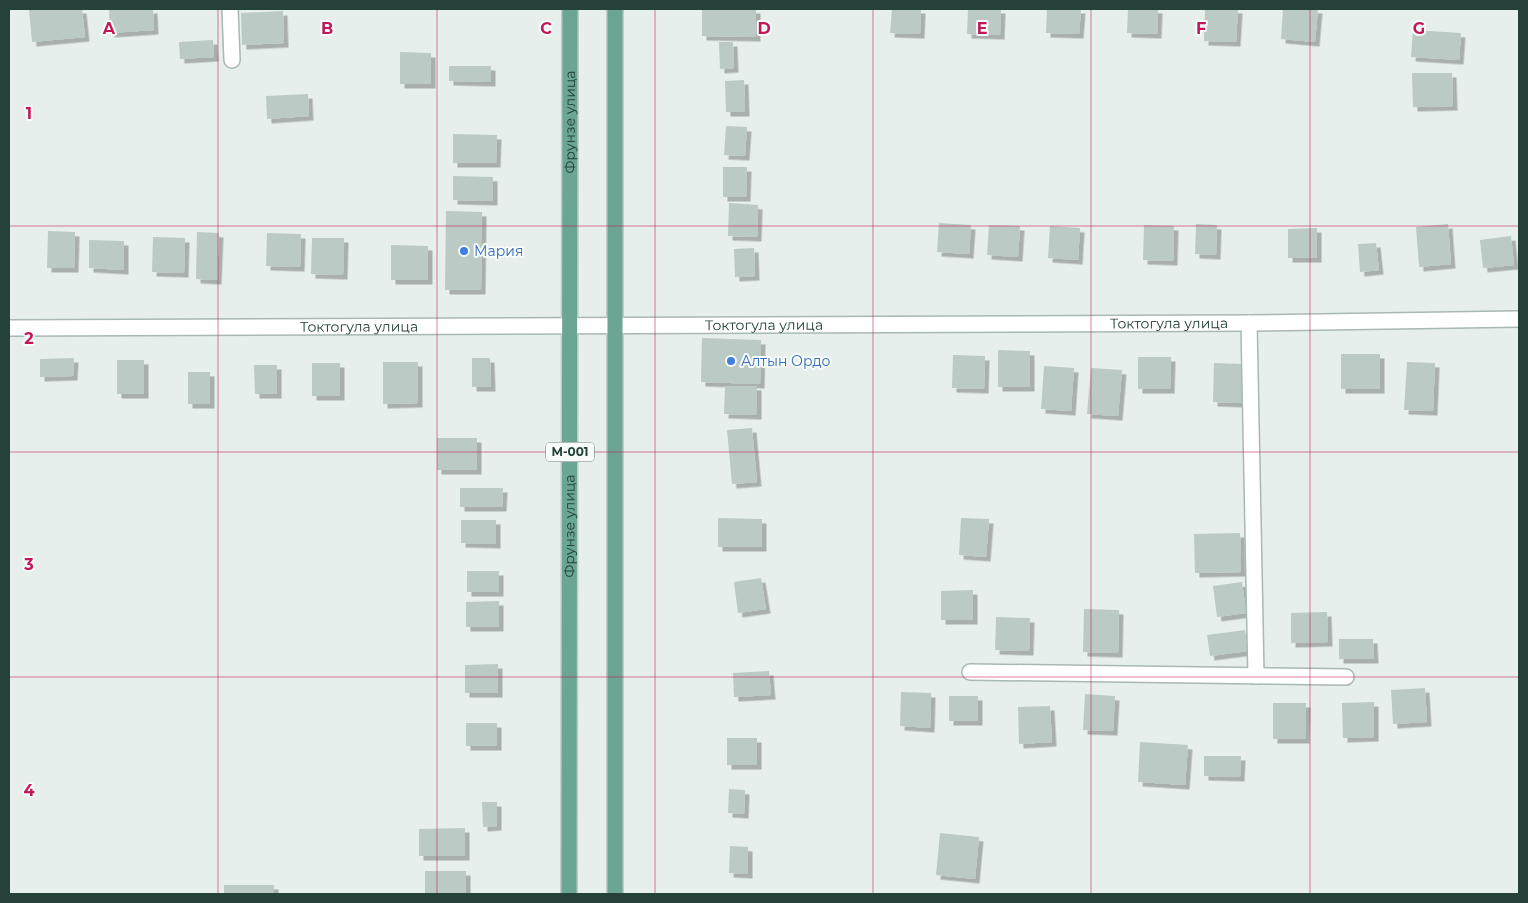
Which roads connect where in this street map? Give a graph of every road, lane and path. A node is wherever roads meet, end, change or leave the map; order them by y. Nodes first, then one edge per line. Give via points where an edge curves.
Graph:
1 (230, 9) edge
2 (570, 9) edge
3 (616, 9) edge
4 (232, 60) dead end
5 (1519, 319) edge
6 (1249, 322) junction
7 (570, 325) junction
8 (615, 325) junction
9 (9, 328) edge
10 (970, 672) dead end
11 (1256, 676) junction
12 (1346, 677) dead end
13 (569, 894) edge
14 (615, 894) edge

1 - 4 street
2 - 7 main road, Фрунзе улица / M-001
3 - 8 main road
5 - 6 street, Токтогула улица
6 - 8 street, Токтогула улица
6 - 11 street
7 - 8 street, Токтогула улица
7 - 9 street, Токтогула улица
7 - 13 main road, Фрунзе улица / M-001
8 - 14 main road
10 - 11 street
11 - 12 street

